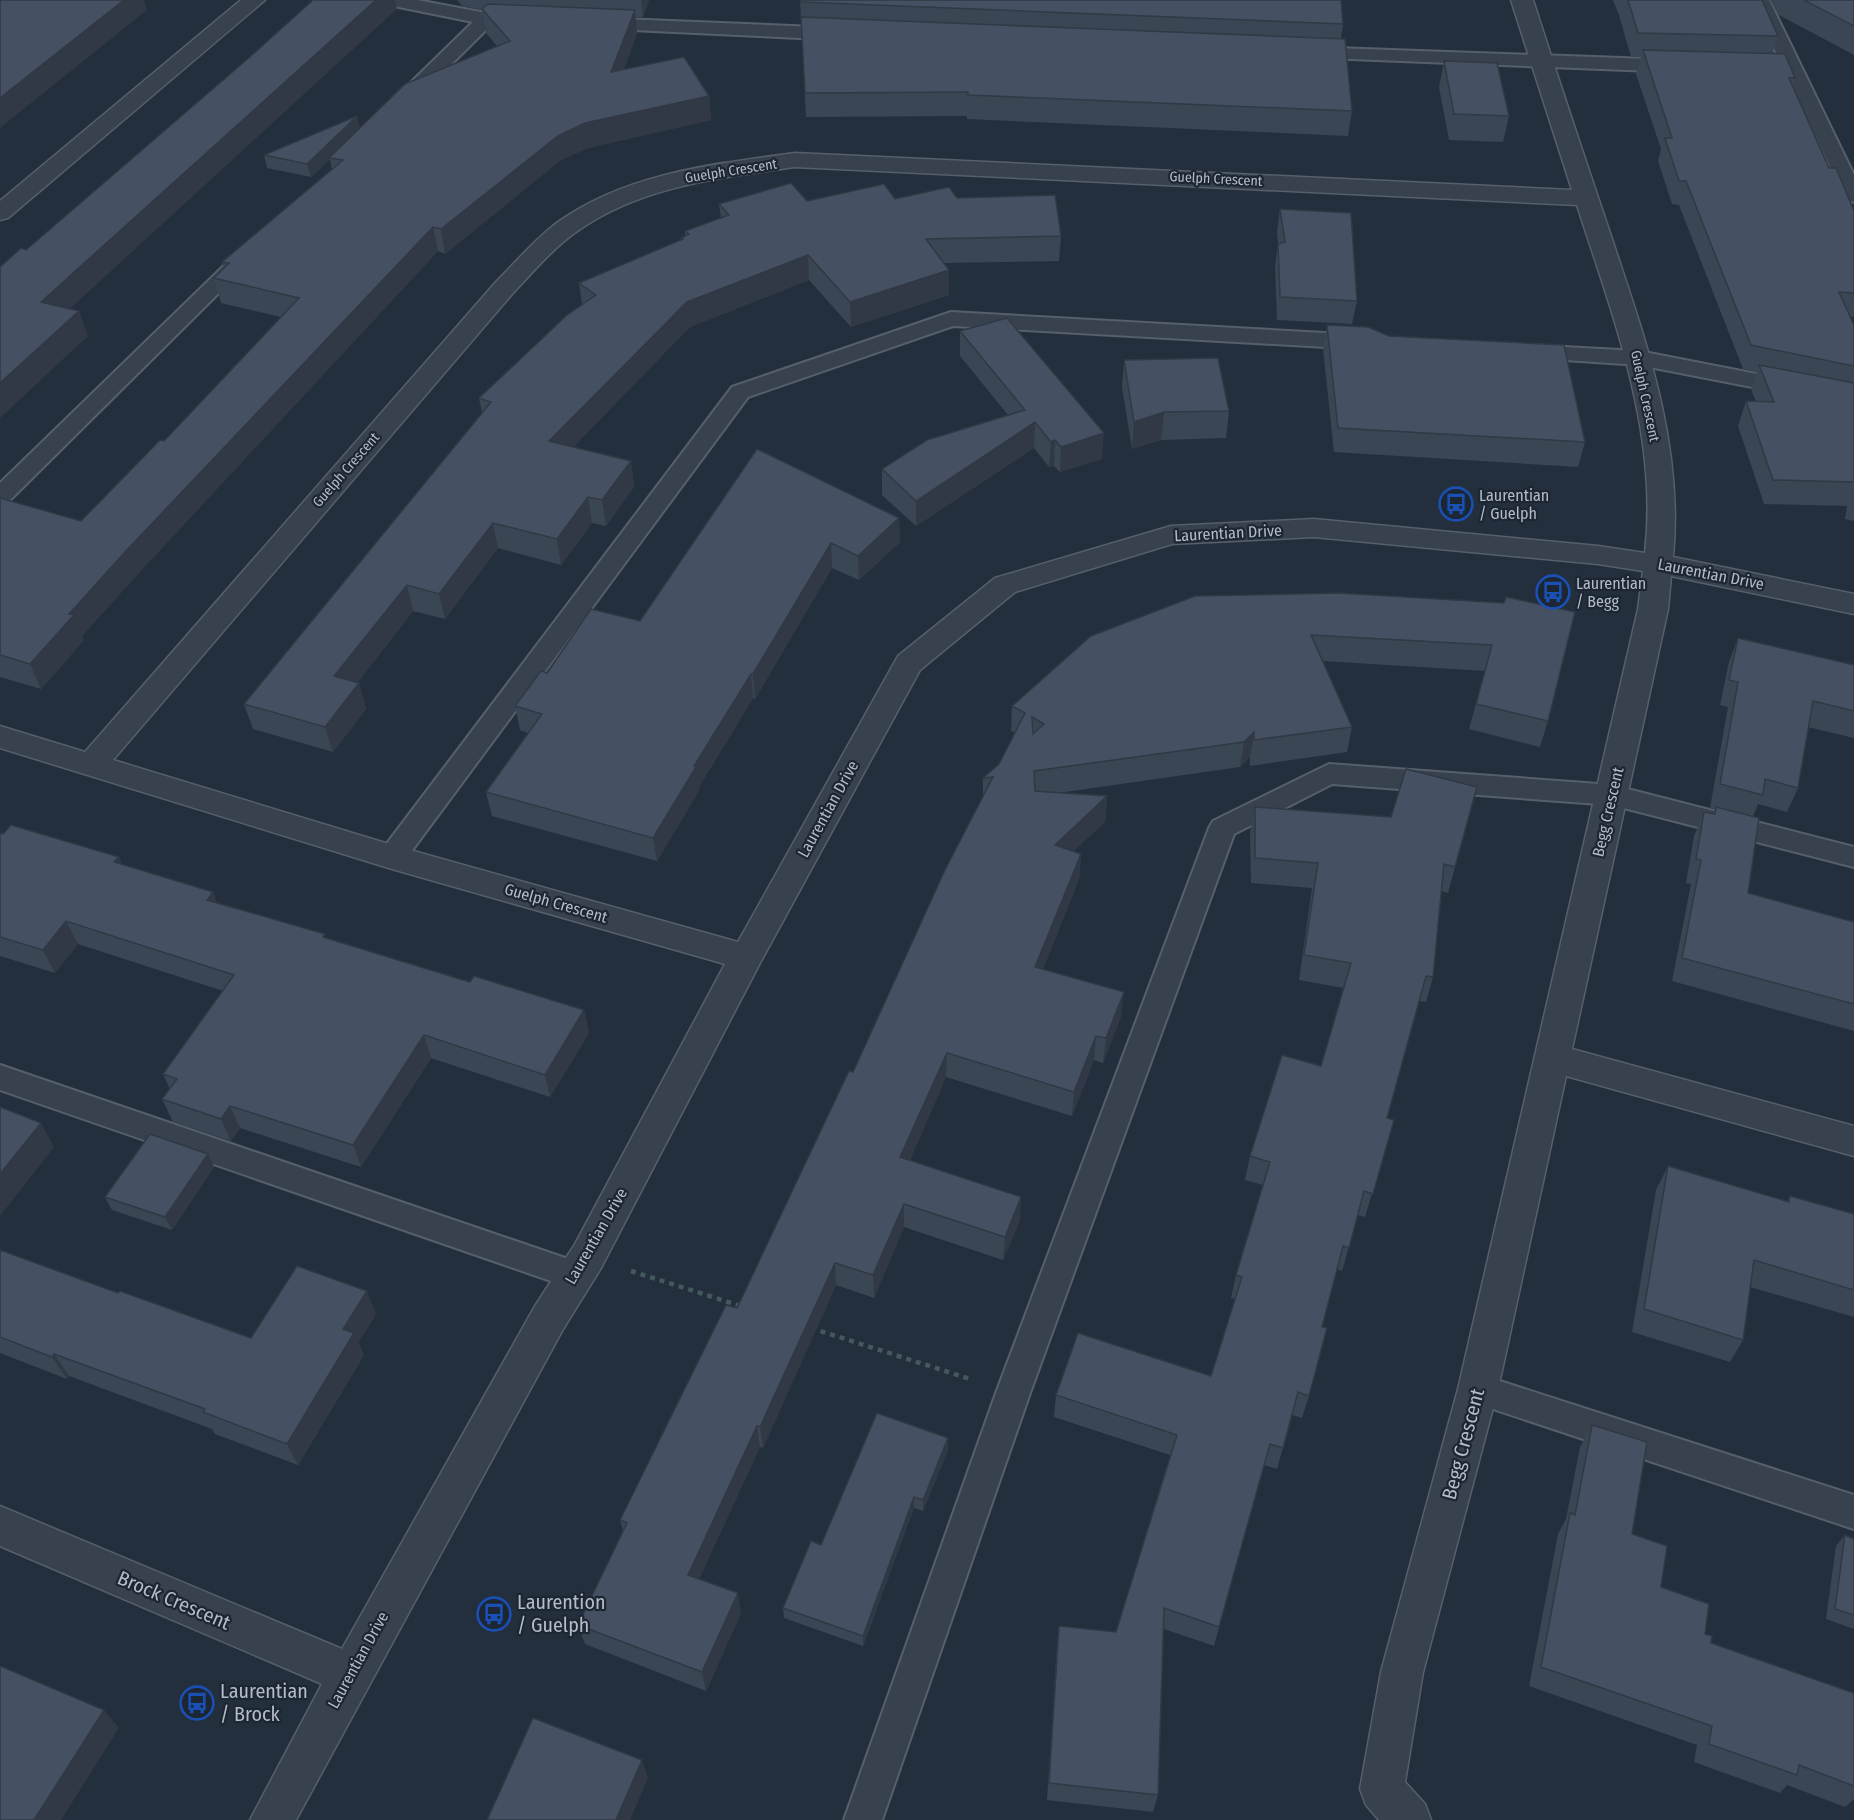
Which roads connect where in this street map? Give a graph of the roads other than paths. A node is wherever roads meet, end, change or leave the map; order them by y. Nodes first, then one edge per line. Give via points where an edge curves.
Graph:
1 (254, 0) edge
2 (389, 0) edge
3 (1522, 0) edge
4 (1760, 0) edge
5 (486, 19) junction
6 (534, 21) edge
7 (581, 23) edge
8 (856, 34) edge
9 (1285, 52) edge
10 (1541, 63) junction
11 (1699, 67) edge
12 (1770, 68) edge
13 (1794, 69) junction
14 (392, 111) edge
15 (1854, 196) edge
16 (1587, 198) junction
17 (0, 213) edge
18 (256, 246) edge
19 (1381, 344) edge
20 (1501, 350) edge
21 (1639, 358) junction
22 (1854, 400) edge
23 (0, 497) edge
24 (1659, 564) junction
25 (1854, 604) edge
26 (0, 737) edge
27 (92, 765) junction
28 (1612, 795) junction
29 (392, 857) junction
30 (1854, 857) edge
31 (746, 957) junction
32 (1553, 1058) junction
33 (0, 1077) edge
34 (1854, 1141) edge
35 (574, 1275) junction
36 (1478, 1389) junction
37 (1854, 1512) edge
38 (0, 1526) edge
39 (349, 1674) junction
40 (272, 1820) edge
41 (863, 1820) edge
42 (1409, 1820) edge

1 - 17 street
2 - 5 lane
3 - 10 street, Guelph Crescent
4 - 13 lane
5 - 6 lane
5 - 14 lane
7 - 8 lane
9 - 10 lane
10 - 11 lane
10 - 16 street, Guelph Crescent
12 - 13 lane
13 - 15 lane
16 - 21 street, Guelph Crescent
16 - 27 street, Guelph Crescent via 795,160 695,174 626,195 567,227 504,288
18 - 23 lane
19 - 29 lane via 951,319 740,392
20 - 21 lane
21 - 22 lane
21 - 24 street, Guelph Crescent via 1660,463
24 - 25 street, Laurentian Drive
24 - 28 street, Begg Crescent via 1653,609
24 - 31 street, Laurentian Drive via 1314,528 1171,535 1005,585 909,663
26 - 27 street, Guelph Crescent
27 - 29 street, Guelph Crescent
28 - 30 lane
28 - 32 street, Begg Crescent
28 - 41 lane via 1329,774 1223,828 1013,1393
29 - 31 street, Guelph Crescent
31 - 35 street, Laurentian Drive via 588,1256
32 - 34 street
32 - 36 street, Begg Crescent
33 - 35 lane
35 - 39 street, Laurentian Drive
36 - 37 lane
36 - 42 street, Begg Crescent via 1402,1672 1382,1789
38 - 39 street, Brock Crescent
39 - 40 street, Laurentian Drive

